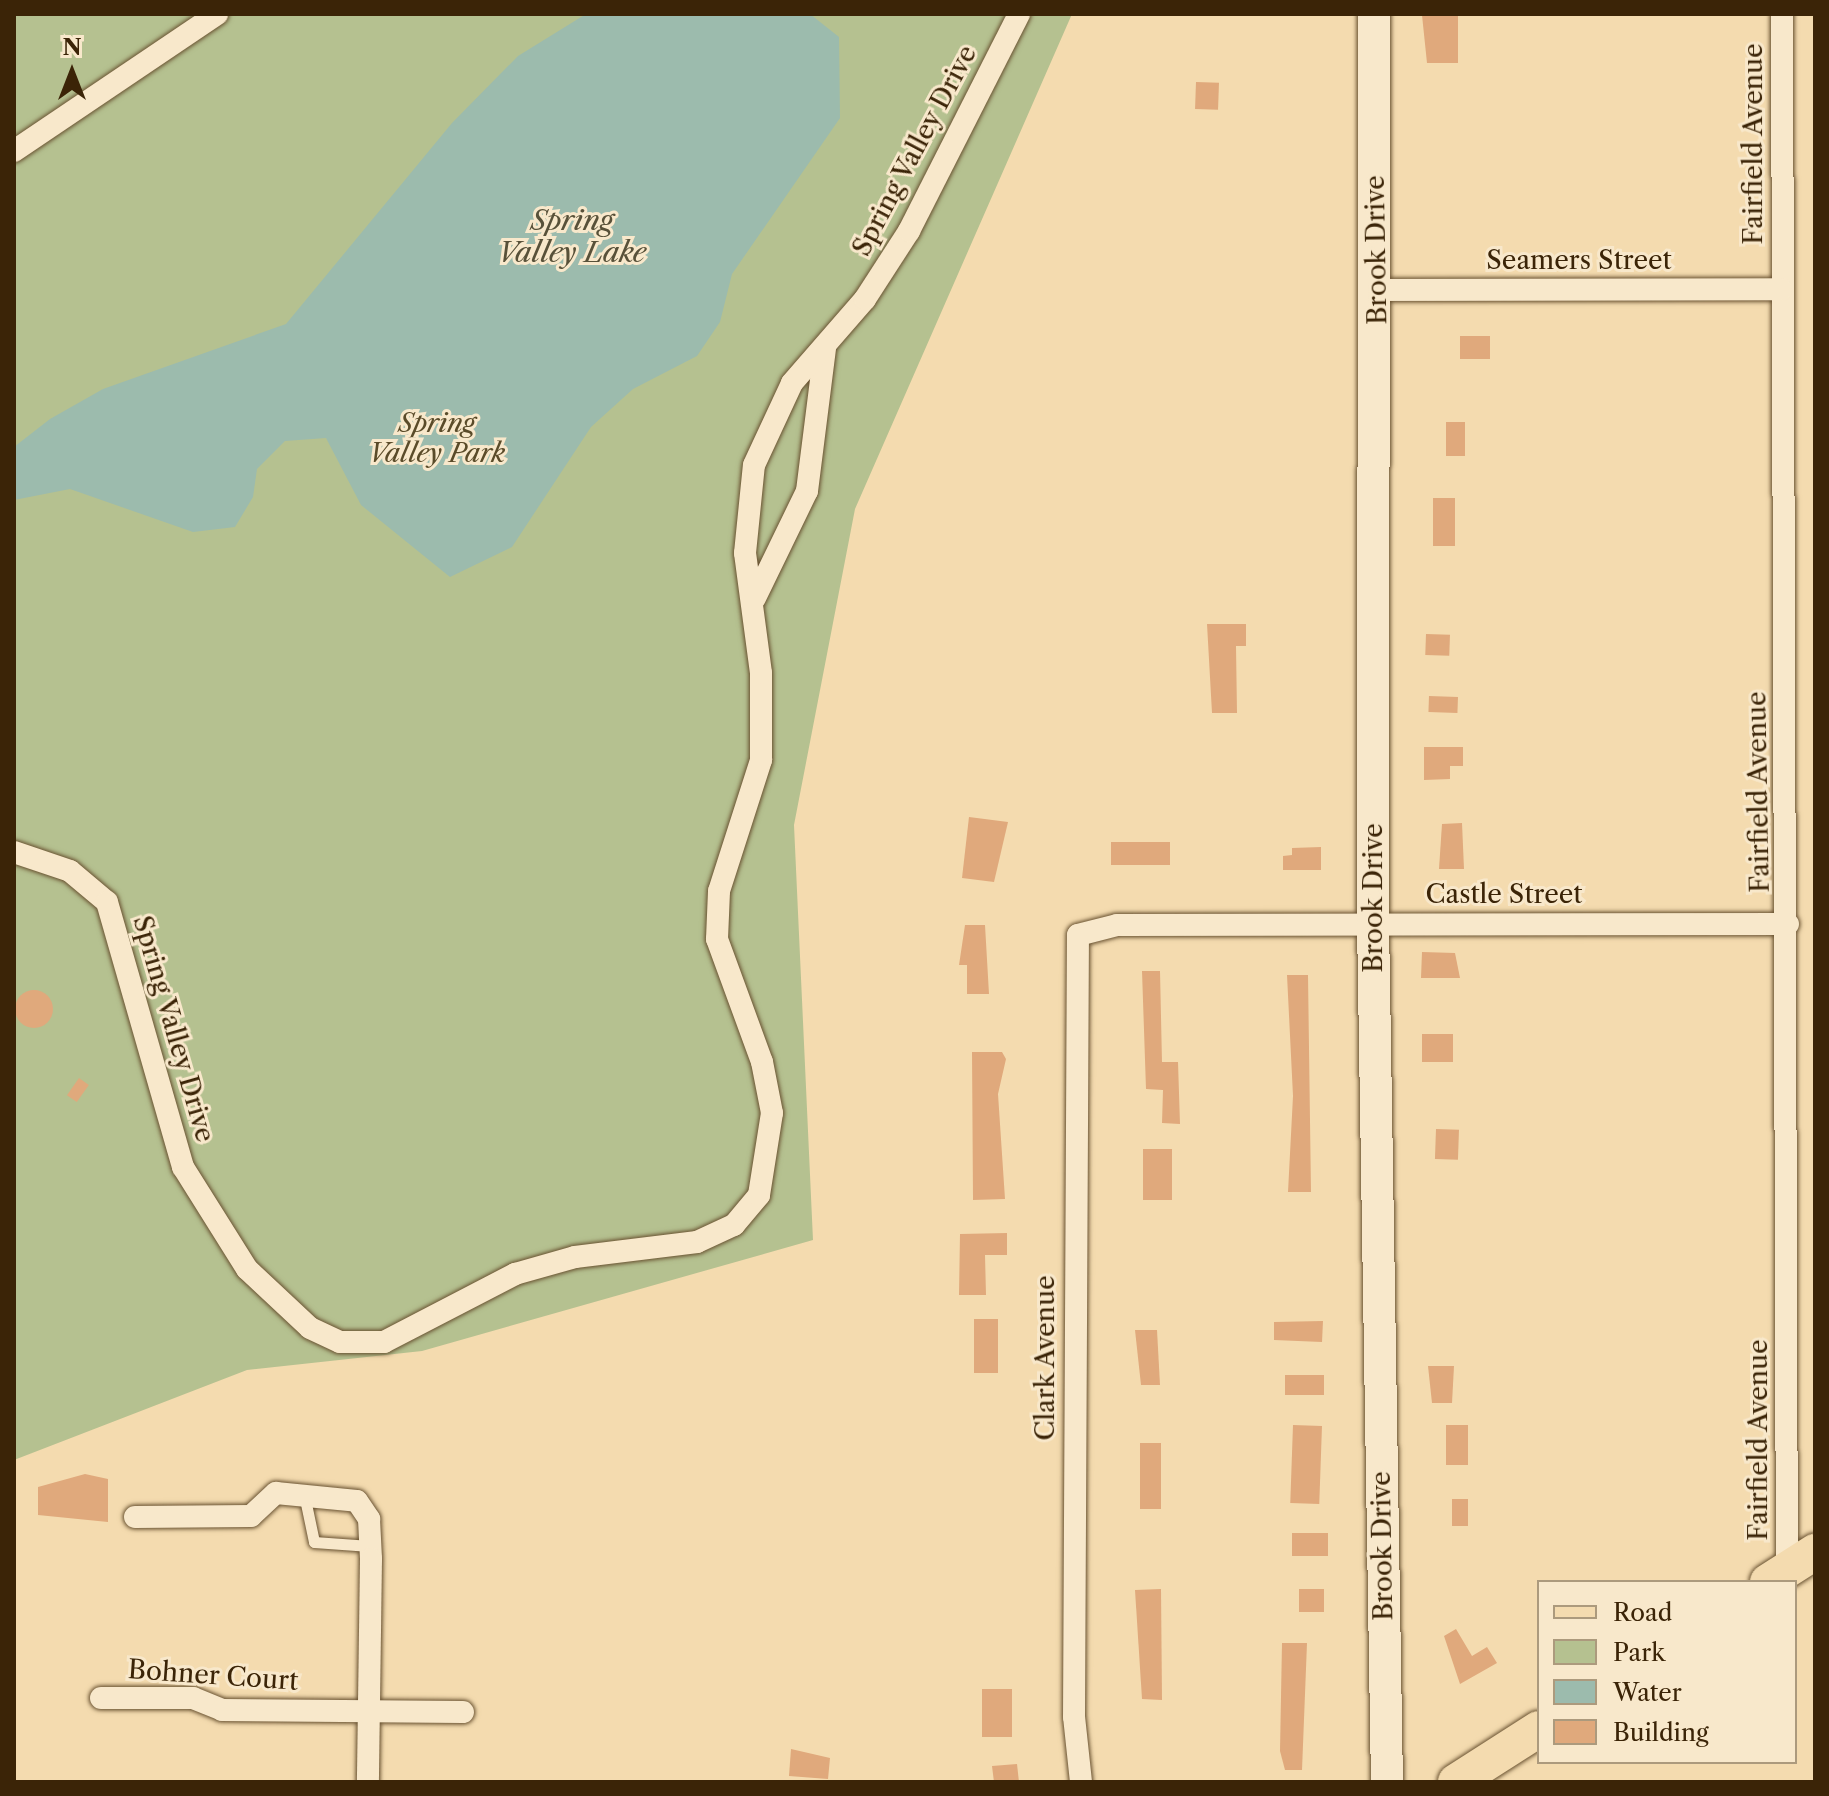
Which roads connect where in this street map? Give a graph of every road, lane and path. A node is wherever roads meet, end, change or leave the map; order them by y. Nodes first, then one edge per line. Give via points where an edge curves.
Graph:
1 (217, 14) edge
2 (1019, 14) edge
3 (1374, 14) edge
4 (1782, 14) edge
5 (14, 151) edge
6 (1781, 289) junction
7 (1378, 290) junction
8 (825, 348) junction
9 (755, 598) junction
10 (14, 852) edge
11 (1373, 922) junction
12 (1788, 924) junction
13 (1078, 935) joint
14 (311, 1493) junction
15 (135, 1517) dead end
16 (370, 1546) junction
17 (1790, 1568) edge
18 (101, 1698) dead end
19 (369, 1710) junction
20 (463, 1712) dead end
21 (1537, 1730) edge
22 (368, 1782) edge
23 (1081, 1782) edge
24 (1387, 1782) edge
25 (1456, 1782) edge

1 - 5 street
2 - 8 street, Spring Valley Drive via 909,231
3 - 7 street, Brook Drive
4 - 6 street, Fairfield Avenue
6 - 7 street, Seamers Street
6 - 12 street, Fairfield Avenue
7 - 11 street, Brook Drive
8 - 9 street, Spring Valley Drive via 807,491
8 - 9 street, Spring Valley Drive via 792,383 754,465 745,553
9 - 10 street, Spring Valley Drive via 761,760 719,891 717,939 762,1062 772,1113 754,1204 734,1225 697,1242 543,1265 384,1342 340,1342 310,1328 256,1280 183,1167 107,902 70,871
11 - 12 street, Castle Street
11 - 13 street, Castle Street via 1117,925
11 - 24 street, Brook Drive
12 - 17 street, Fairfield Avenue
13 - 23 street, Clark Avenue via 1074,1717
14 - 15 street via 276,1493 251,1516
14 - 16 street via 357,1501 369,1519
14 - 16 lane via 306,1531 314,1542
16 - 19 street
18 - 19 street, Bohner Court via 193,1698 222,1710
19 - 20 street, Bohner Court
19 - 22 street
21 - 25 main road

